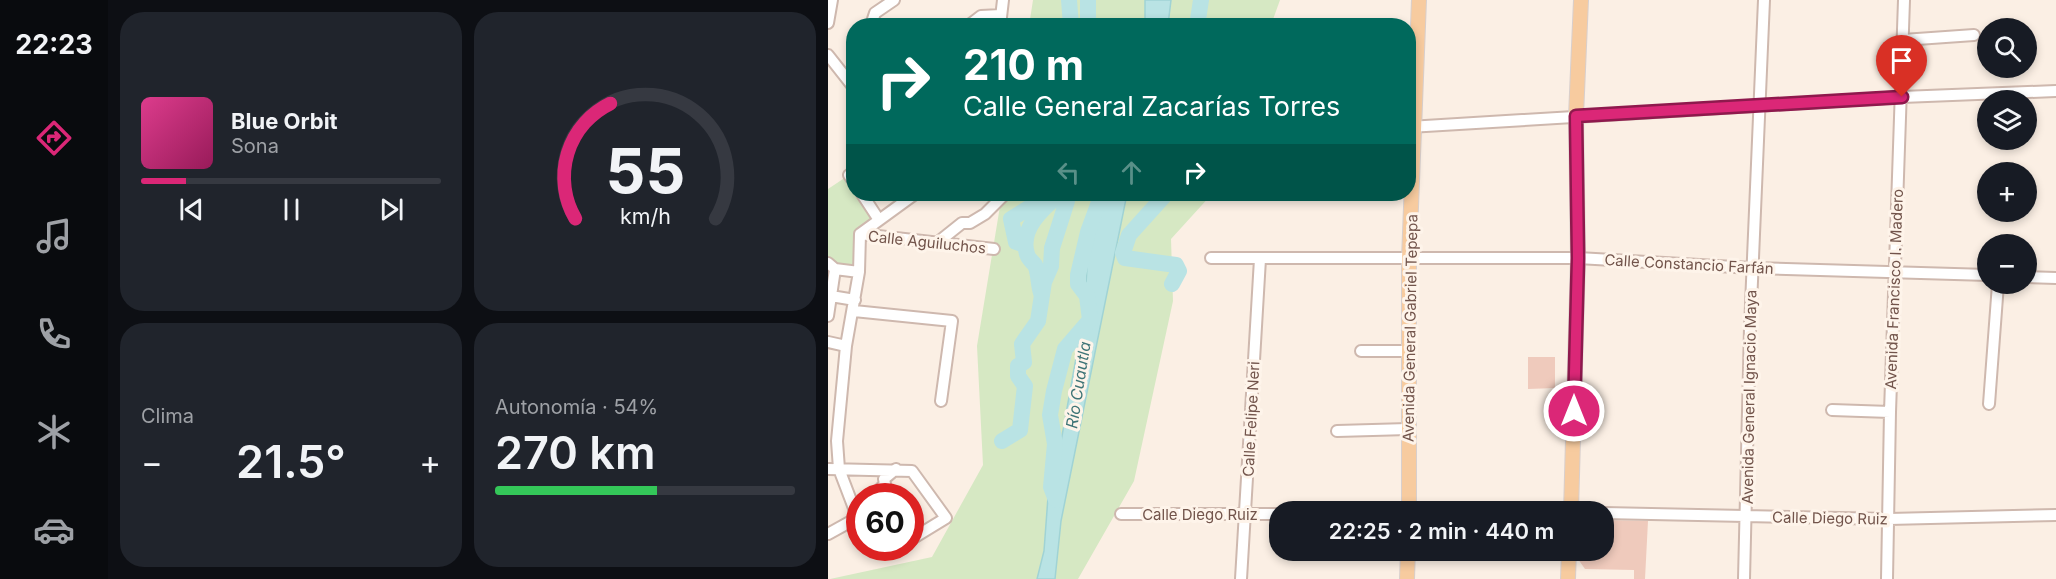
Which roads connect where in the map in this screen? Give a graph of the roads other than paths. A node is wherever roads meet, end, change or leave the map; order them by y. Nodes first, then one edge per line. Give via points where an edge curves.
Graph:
1 (832, 0) edge
2 (894, 0) edge
3 (1003, 0) edge
4 (1419, 0) edge
5 (1581, 0) edge
6 (1764, 0) edge
7 (1904, 0) edge
8 (874, 18) edge
9 (1001, 18) edge
10 (828, 24) edge
11 (1974, 35) dead end
12 (1903, 40) junction
13 (1416, 54) edge
14 (828, 55) edge
15 (846, 78) edge
16 (2056, 91) edge
17 (1902, 97) junction
18 (1761, 107) junction
19 (1576, 116) junction
20 (1416, 127) edge
21 (867, 201) edge
22 (905, 201) edge
23 (998, 201) edge
24 (1410, 201) edge
25 (879, 220) junction
26 (860, 234) junction
27 (937, 243) junction
28 (994, 249) dead end
29 (1211, 258) dead end
30 (1578, 258) junction
31 (1260, 259) junction
32 (1409, 259) junction
33 (832, 266) edge
34 (1752, 268) junction
35 (859, 272) junction
36 (1895, 272) junction
37 (1977, 275) edge
38 (2037, 277) edge
39 (2056, 278) edge
40 (1997, 294) edge
41 (831, 296) junction
42 (855, 306) junction
43 (828, 314) edge
44 (828, 342) edge
45 (846, 346) junction
46 (1361, 351) dead end
47 (1408, 351) junction
48 (941, 401) dead end
49 (1989, 404) dead end
50 (1832, 410) dead end
51 (1890, 412) junction
52 (1408, 429) junction
53 (1337, 430) dead end
54 (833, 469) edge
55 (897, 469) junction
56 (885, 483) edge
57 (921, 483) edge
58 (924, 488) edge
59 (846, 496) edge
60 (1409, 501) edge
61 (1571, 501) edge
62 (1614, 513) edge
63 (1121, 514) dead end
64 (1245, 514) junction
65 (1269, 514) edge
66 (2056, 515) edge
67 (1747, 516) junction
68 (1889, 519) junction
69 (846, 526) edge
70 (924, 531) edge
71 (828, 534) edge
72 (1408, 561) edge
73 (1569, 561) edge
74 (1241, 579) edge
75 (1407, 579) edge
76 (1568, 579) edge
77 (1744, 579) edge
78 (1887, 579) edge

1 - 10 street
2 - 8 street
3 - 9 street
4 - 13 main road, Avenida General Gabriel Tepepa
5 - 19 main road
6 - 18 street, Avenida General Ignacio Maya
7 - 12 street, Avenida Francisco I. Madero
11 - 12 street
12 - 17 street, Avenida Francisco I. Madero
14 - 15 street
16 - 17 street
17 - 18 street
17 - 36 street, Avenida Francisco I. Madero
18 - 19 street
18 - 34 street, Avenida General Ignacio Maya
19 - 20 street
19 - 30 main road
21 - 25 street
22 - 25 street
23 - 27 street via 985,214 962,223
24 - 32 main road, Avenida General Gabriel Tepepa
25 - 26 street
26 - 27 street, Calle Aguiluchos
26 - 35 street
27 - 28 street, Calle Aguiluchos
29 - 31 street, Calle Constancio Farfán
30 - 32 street, Calle Constancio Farfán
30 - 34 street, Calle Constancio Farfán
30 - 61 main road
31 - 32 street, Calle Constancio Farfán
31 - 64 street, Calle Felipe Neri
32 - 47 main road, Avenida General Gabriel Tepepa
33 - 35 street
33 - 41 street
34 - 36 street, Calle Constancio Farfán
34 - 67 street, Avenida General Ignacio Maya
35 - 42 street
36 - 37 street, Calle Constancio Farfán
36 - 51 street, Avenida Francisco I. Madero
38 - 39 street
40 - 49 street
41 - 42 street
41 - 43 street
42 - 45 street
42 - 48 street via 952,321
44 - 45 street
45 - 54 street
46 - 47 street
47 - 52 main road, Avenida General Gabriel Tepepa
50 - 51 street
51 - 68 street, Avenida Francisco I. Madero
52 - 53 street
52 - 60 main road, Avenida General Gabriel Tepepa
54 - 55 street
54 - 59 street
55 - 56 street via 884,479
55 - 57 street via 912,471
58 - 70 street via 946,518
62 - 67 street, Calle Diego Ruiz
63 - 64 street, Calle Diego Ruiz
64 - 65 street, Calle Diego Ruiz
64 - 74 street, Calle Felipe Neri
66 - 68 street, Calle Diego Ruiz
67 - 68 street, Calle Diego Ruiz
67 - 77 street, Avenida General Ignacio Maya
68 - 78 street, Avenida Francisco I. Madero
69 - 71 street
72 - 75 main road
73 - 76 main road

